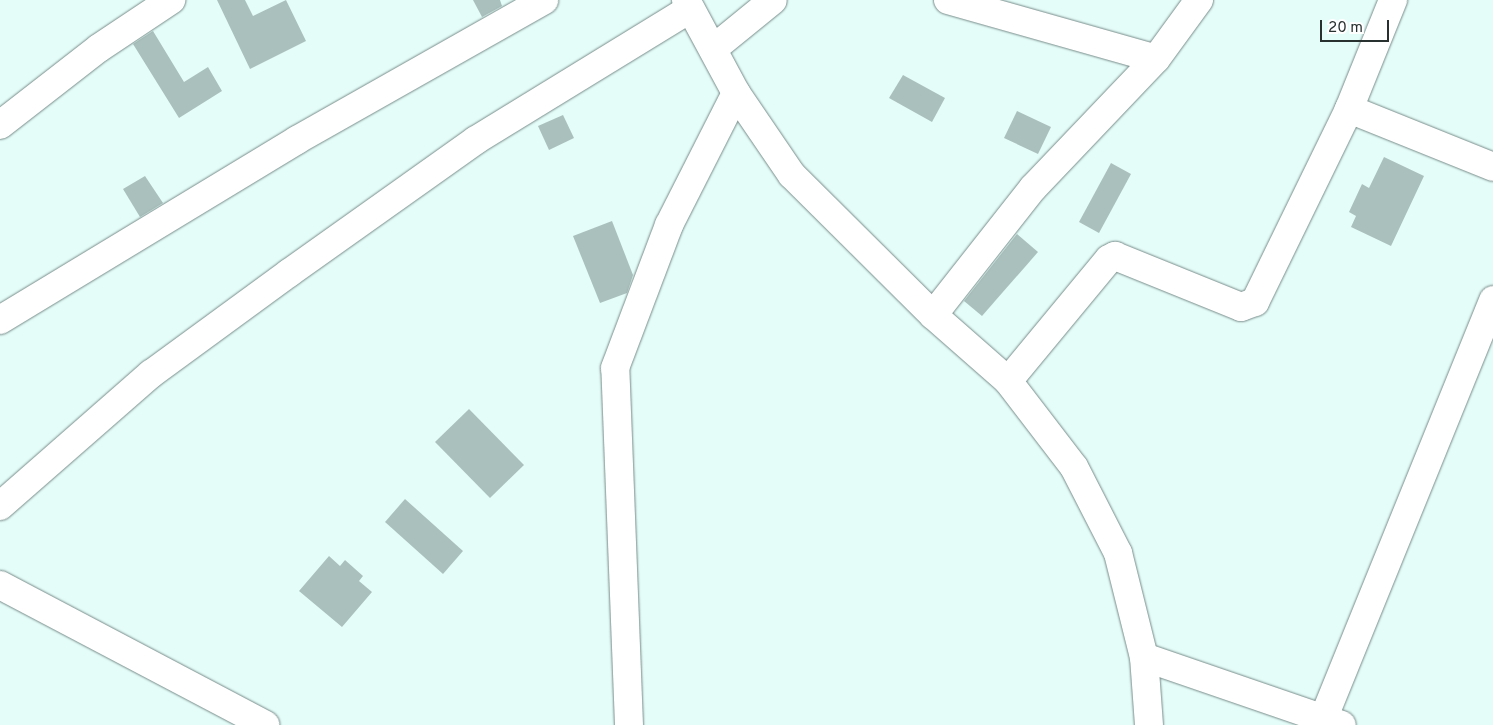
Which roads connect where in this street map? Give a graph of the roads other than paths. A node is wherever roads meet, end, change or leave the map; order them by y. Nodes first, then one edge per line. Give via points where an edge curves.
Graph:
1 (171, 0) edge
2 (544, 0) edge
3 (773, 0) edge
4 (948, 0) edge
5 (1200, 0) edge
6 (1393, 0) edge
7 (688, 4) edge
8 (713, 49) junction
9 (1156, 59) junction
10 (736, 93) junction
11 (1349, 108) junction
12 (0, 125) edge
13 (1493, 167) edge
14 (1493, 300) edge
15 (933, 315) junction
16 (0, 320) edge
17 (1008, 381) junction
18 (0, 506) edge
19 (0, 585) edge
20 (1144, 656) junction
21 (1333, 721) edge
22 (265, 725) edge
23 (629, 725) edge
24 (1149, 725) edge

1 - 12 street via 99,48
2 - 16 street via 297,140
3 - 8 street
4 - 9 street
5 - 9 street
6 - 11 street
7 - 8 street
7 - 18 street via 476,140 151,374
8 - 10 street
9 - 15 street via 1033,188
10 - 15 street via 792,175
10 - 23 street via 669,225 615,368
11 - 13 street
11 - 17 street via 1255,302 1241,307 1115,256 1109,259
14 - 21 street
15 - 17 street
17 - 20 street via 1074,467 1118,553
19 - 22 street
20 - 21 street
20 - 24 street

